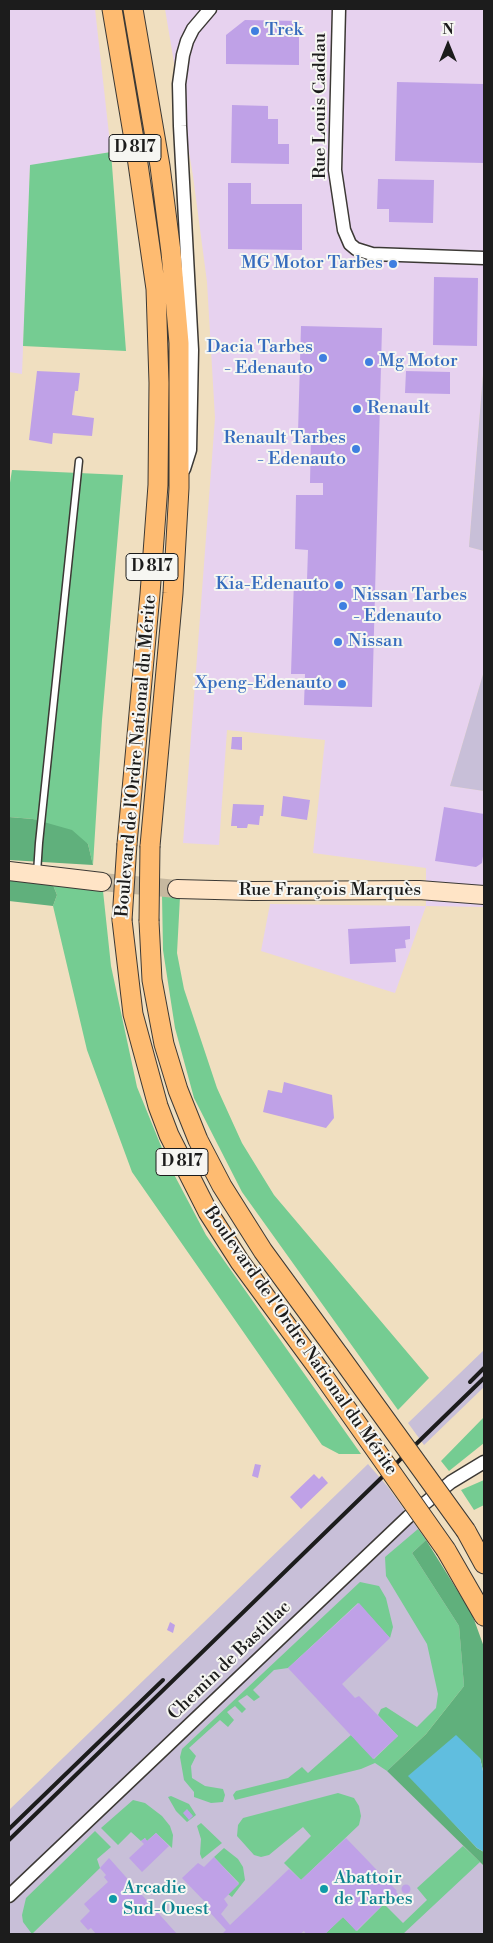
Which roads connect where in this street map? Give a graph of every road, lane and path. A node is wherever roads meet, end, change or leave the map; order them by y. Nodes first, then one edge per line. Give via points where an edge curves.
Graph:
1 (112, 9) edge
2 (134, 9) edge
3 (210, 9) edge
4 (339, 9) edge
5 (484, 258) edge
6 (79, 461) dead end
7 (179, 488) junction
8 (9, 871) edge
9 (37, 874) junction
10 (102, 882) tunnel mouth
11 (177, 888) tunnel mouth
12 (484, 895) edge
13 (484, 1462) edge
14 (484, 1564) edge
15 (484, 1616) edge
16 (9, 1896) edge

1 - 15 main road, Boulevard de l'Ordre National du Mérite / D 817, bridge via 156,289 159,383 158,485 122,920 133,1014 158,1106 208,1212 446,1550
2 - 7 main road, Boulevard de l'Ordre National du Mérite / D 817 via 160,166 173,279 179,343
3 - 7 street via 187,41 180,72 192,350 190,450
4 - 5 street, Rue Louis Caddau via 335,170 344,230 350,244 372,254
6 - 9 lane
7 - 14 main road, Boulevard de l'Ordre National du Mérite / D 817, bridge via 150,846 152,980 164,1044 198,1140 222,1186 263,1251 466,1531
8 - 9 street
9 - 10 street
11 - 12 street, Rue François Marquès via 419,890
13 - 16 street, Chemin de Bastillac via 451,1482 408,1516

